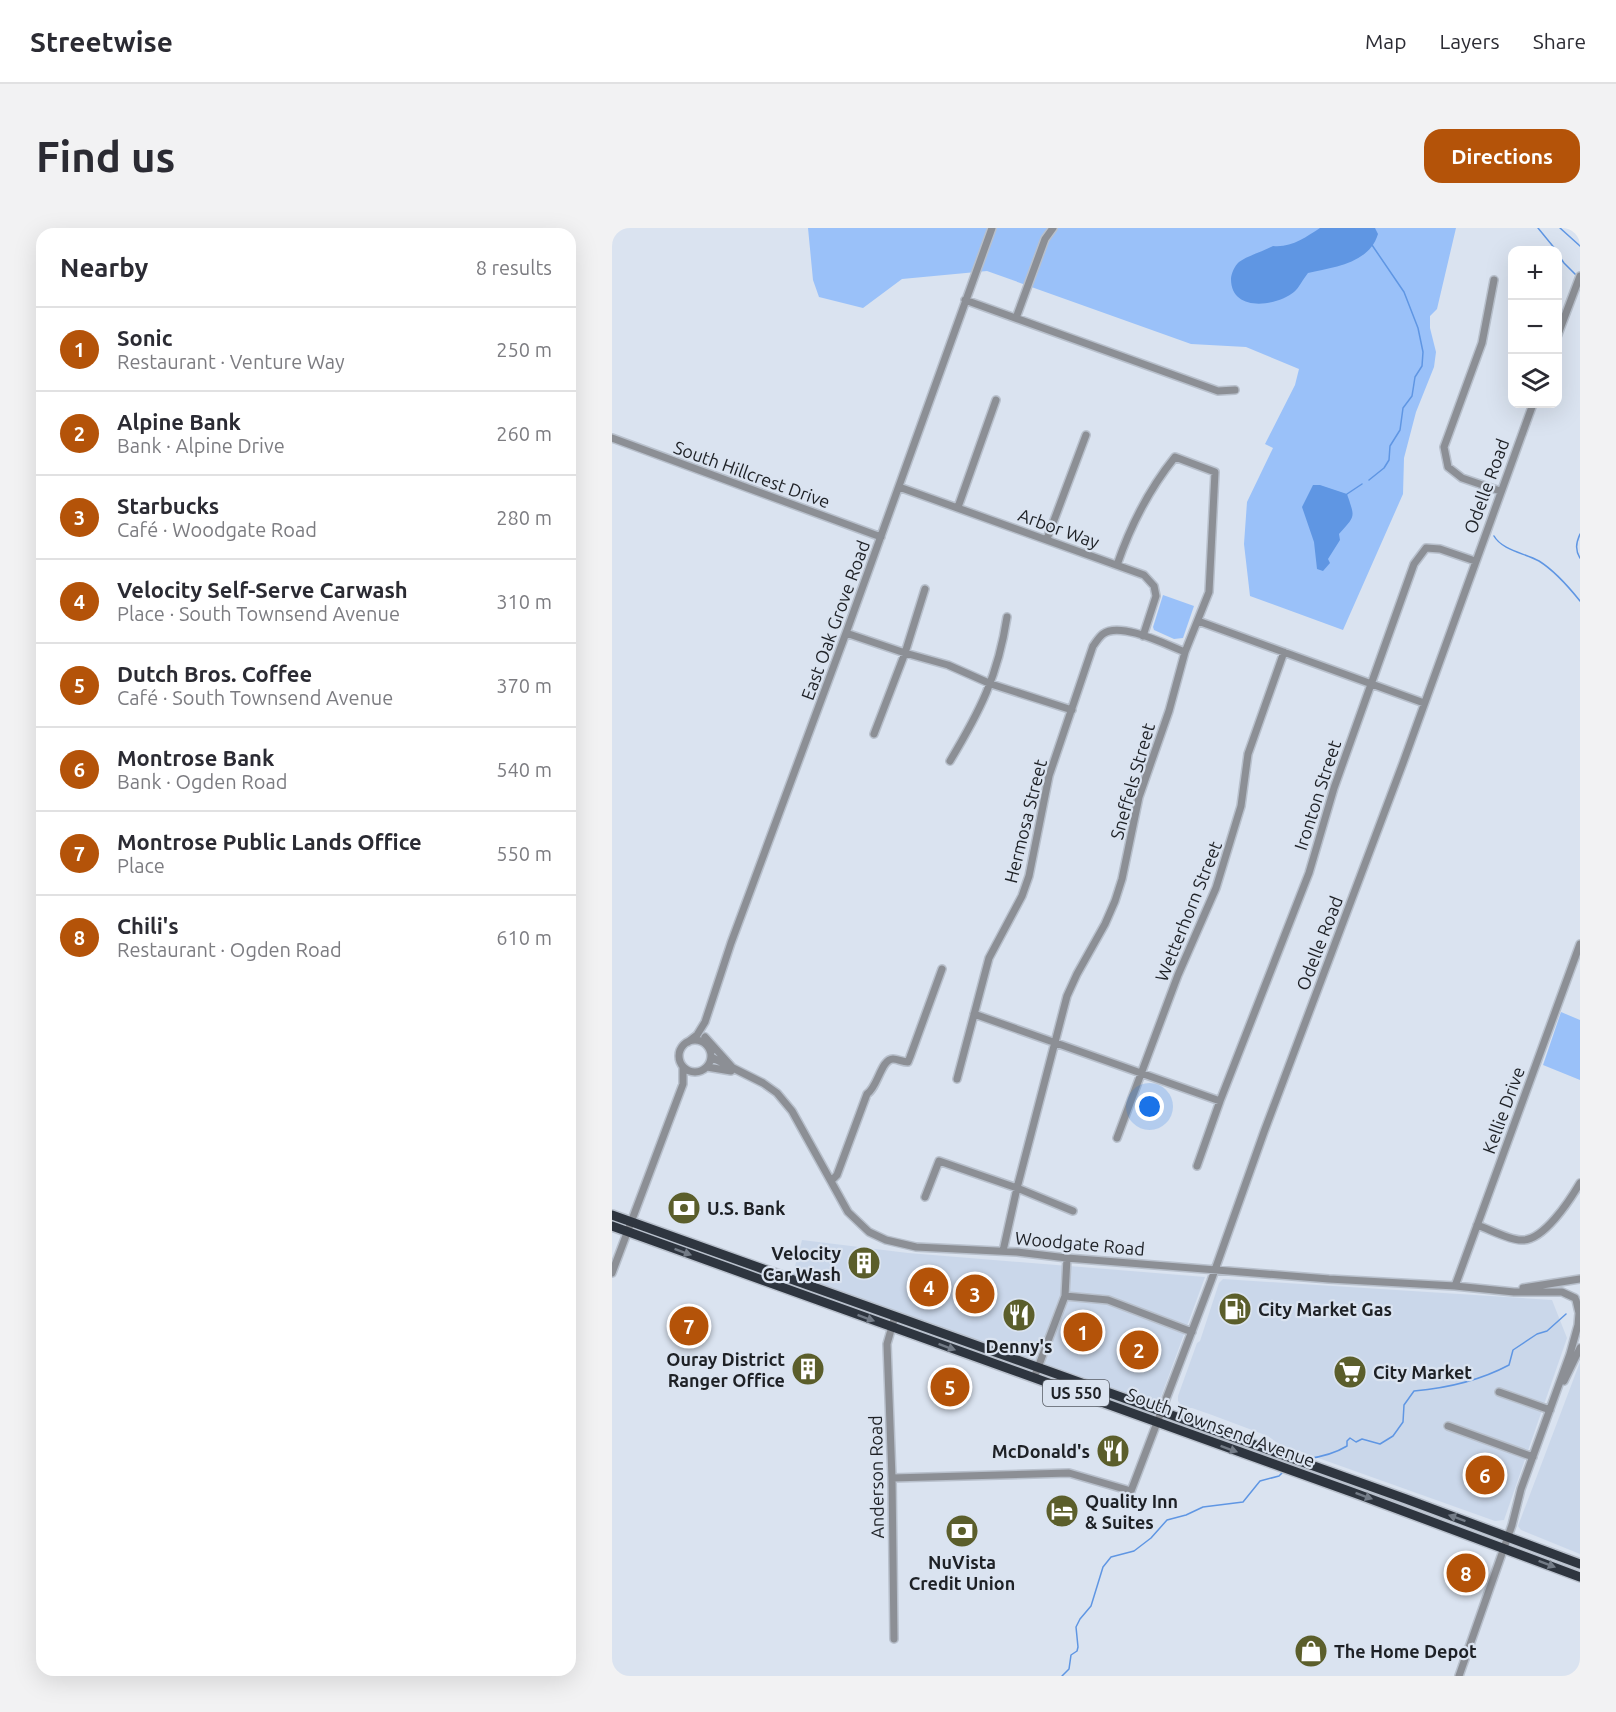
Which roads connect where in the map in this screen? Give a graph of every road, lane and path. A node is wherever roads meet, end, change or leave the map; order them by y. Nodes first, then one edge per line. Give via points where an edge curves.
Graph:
1 (992, 228) edge
2 (1053, 228) edge
3 (1580, 276) edge
4 (1494, 280) dead end
5 (965, 300) junction
6 (1016, 318) junction
7 (1562, 324) edge
8 (1235, 390) dead end
9 (996, 400) dead end
10 (1531, 408) edge
11 (1086, 435) dead end
12 (612, 438) edge
13 (899, 487) junction
14 (1500, 491) junction
15 (958, 507) junction
16 (881, 537) junction
17 (1047, 539) junction
18 (1475, 561) junction
19 (1117, 565) junction
20 (926, 589) dead end
21 (1007, 617) dead end
22 (1198, 621) junction
23 (846, 633) junction
24 (1143, 636) junction
25 (1185, 652) junction
26 (1284, 652) junction
27 (905, 653) junction
28 (1370, 683) junction
29 (991, 684) junction
30 (1424, 704) junction
31 (1072, 710) junction
32 (874, 734) dead end
33 (950, 761) dead end
34 (1580, 944) edge
35 (942, 969) dead end
36 (974, 1014) junction
37 (705, 1022) junction
38 (705, 1040) junction
39 (688, 1042) junction
40 (1055, 1044) junction
41 (711, 1057) junction
42 (683, 1067) junction
43 (707, 1067) junction
44 (733, 1069) junction
45 (696, 1072) junction
46 (741, 1073) junction
47 (1141, 1075) junction
48 (957, 1079) dead end
49 (683, 1084) junction
50 (1220, 1101) junction
51 (1117, 1138) dead end
52 (1197, 1166) dead end
53 (831, 1181) junction
54 (1580, 1183) edge
55 (1017, 1188) junction
56 (925, 1197) dead end
57 (1073, 1211) dead end
58 (612, 1215) edge
59 (632, 1222) junction
60 (1477, 1225) junction
61 (612, 1226) edge
62 (628, 1232) junction
63 (1003, 1251) junction
64 (1067, 1258) junction
65 (1215, 1270) junction
66 (612, 1274) edge
67 (1580, 1280) edge
68 (1455, 1286) junction
69 (1500, 1291) junction
70 (1065, 1296) junction
71 (1577, 1301) edge
72 (896, 1316) junction
73 (892, 1327) junction
74 (1192, 1332) junction
75 (1580, 1348) edge
76 (1038, 1368) junction
77 (1034, 1378) junction
78 (1498, 1392) dead end
79 (1550, 1410) junction
80 (1161, 1411) junction
81 (1157, 1422) junction
82 (1448, 1426) dead end
83 (1533, 1457) junction
84 (892, 1478) junction
85 (1507, 1536) junction
86 (1503, 1547) junction
87 (1580, 1564) edge
88 (1580, 1577) edge
89 (894, 1639) dead end
90 (1459, 1676) edge

1 - 5 street, East Oak Grove Road
2 - 6 street via 1045,239
3 - 7 street
4 - 14 street via 1482,343 1444,447 1448,467 1462,478
5 - 6 street
5 - 13 street, East Oak Grove Road
6 - 8 street via 1218,391
9 - 15 street
10 - 14 street, Odelle Road
11 - 17 street
12 - 16 street, South Hillcrest Drive
13 - 15 street, Arbor Way
13 - 16 street, East Oak Grove Road
14 - 18 street, Odelle Road
15 - 17 street, Arbor Way
16 - 23 street, East Oak Grove Road
17 - 19 street, Arbor Way
18 - 28 street, Ironton Street via 1426,548 1414,564
18 - 30 street, Odelle Road
19 - 22 street, Sneffels Street via 1127,536 1175,457 1215,472 1209,592
19 - 24 street, Arbor Way via 1144,574 1154,586 1156,596
20 - 27 street
21 - 29 street via 1002,651
22 - 25 street, Sneffels Street
22 - 26 street
23 - 27 street
23 - 37 street, East Oak Grove Road via 734,933
24 - 25 street
24 - 31 street, Hermosa Street via 1126,630 1103,634 1094,646
25 - 40 street, Sneffels Street via 1139,797 1115,901 1067,996
26 - 28 street
26 - 47 street, Wetterhorn Street via 1248,754 1241,806 1216,888
27 - 29 street via 948,665
27 - 32 street
28 - 30 street
28 - 50 street, Ironton Street via 1309,873
29 - 31 street
29 - 33 street
30 - 65 street, Odelle Road
31 - 36 street, Hermosa Street via 1049,776 1029,876 988,958
34 - 60 street, Kellie Drive
35 - 53 street via 908,1062 893,1059 883,1065 878,1081 867,1094 837,1175
36 - 40 street
36 - 48 street, Hermosa Street
37 - 38 street, East Oak Grove Road
37 - 39 street, East Oak Grove Road
38 - 39 street
38 - 41 street
38 - 44 street, Woodgate Road
39 - 42 street via 679,1056
40 - 47 street
40 - 55 street, Sneffels Street
41 - 43 street
41 - 44 street, Woodgate Road
42 - 45 street
42 - 49 street
43 - 45 street
43 - 46 street, Woodgate Road
44 - 46 street, Woodgate Road
45 - 49 street
46 - 53 street, Woodgate Road via 777,1093 792,1111
47 - 50 street
47 - 51 street, Wetterhorn Street
49 - 59 street
50 - 52 street, Ironton Street
53 - 63 street, Woodgate Road via 855,1220 886,1240 916,1247
54 - 60 street via 1567,1205 1537,1236 1522,1241
55 - 56 street via 939,1161
55 - 57 street
55 - 63 street, Sneffels Street
58 - 59 highway, South Townsend Avenue / US 550
59 - 62 street
59 - 72 highway, South Townsend Avenue / US 550
60 - 68 street, Kellie Drive
61 - 62 highway, South Townsend Avenue / US 550
62 - 66 street
62 -> 73 highway, South Townsend Avenue / US 550
63 - 64 street, Woodgate Road
64 - 65 street, Woodgate Road
64 - 70 street
65 - 68 street, Woodgate Road
65 - 74 street, Odelle Road
67 - 69 street, Woodgate Road
67 - 71 street via 1574,1289
68 - 69 street, Woodgate Road
69 - 71 street, Woodgate Road via 1562,1292
70 - 74 street via 1108,1300
70 - 76 street
71 - 79 street via 1578,1324
72 - 73 street, Anderson Road
72 - 76 highway, South Townsend Avenue / US 550
73 -> 77 highway, South Townsend Avenue / US 550
73 - 84 street, Anderson Road via 887,1344
74 - 80 street, Odelle Road
75 - 79 street
76 - 77 street
76 - 80 highway, South Townsend Avenue / US 550
77 - 81 highway, South Townsend Avenue / US 550
78 - 79 street
79 - 83 street
80 - 81 street, Odelle Road
85 -> 80 highway, South Townsend Avenue / US 550
81 - 84 street, Odelle Road via 1131,1491 1069,1473
81 -> 86 highway, South Townsend Avenue / US 550
82 - 83 street
83 - 85 street
84 - 89 street, Anderson Road
85 - 86 street
85 - 87 highway, South Townsend Avenue / US 550
86 -> 88 highway, South Townsend Avenue / US 550
86 - 90 street

